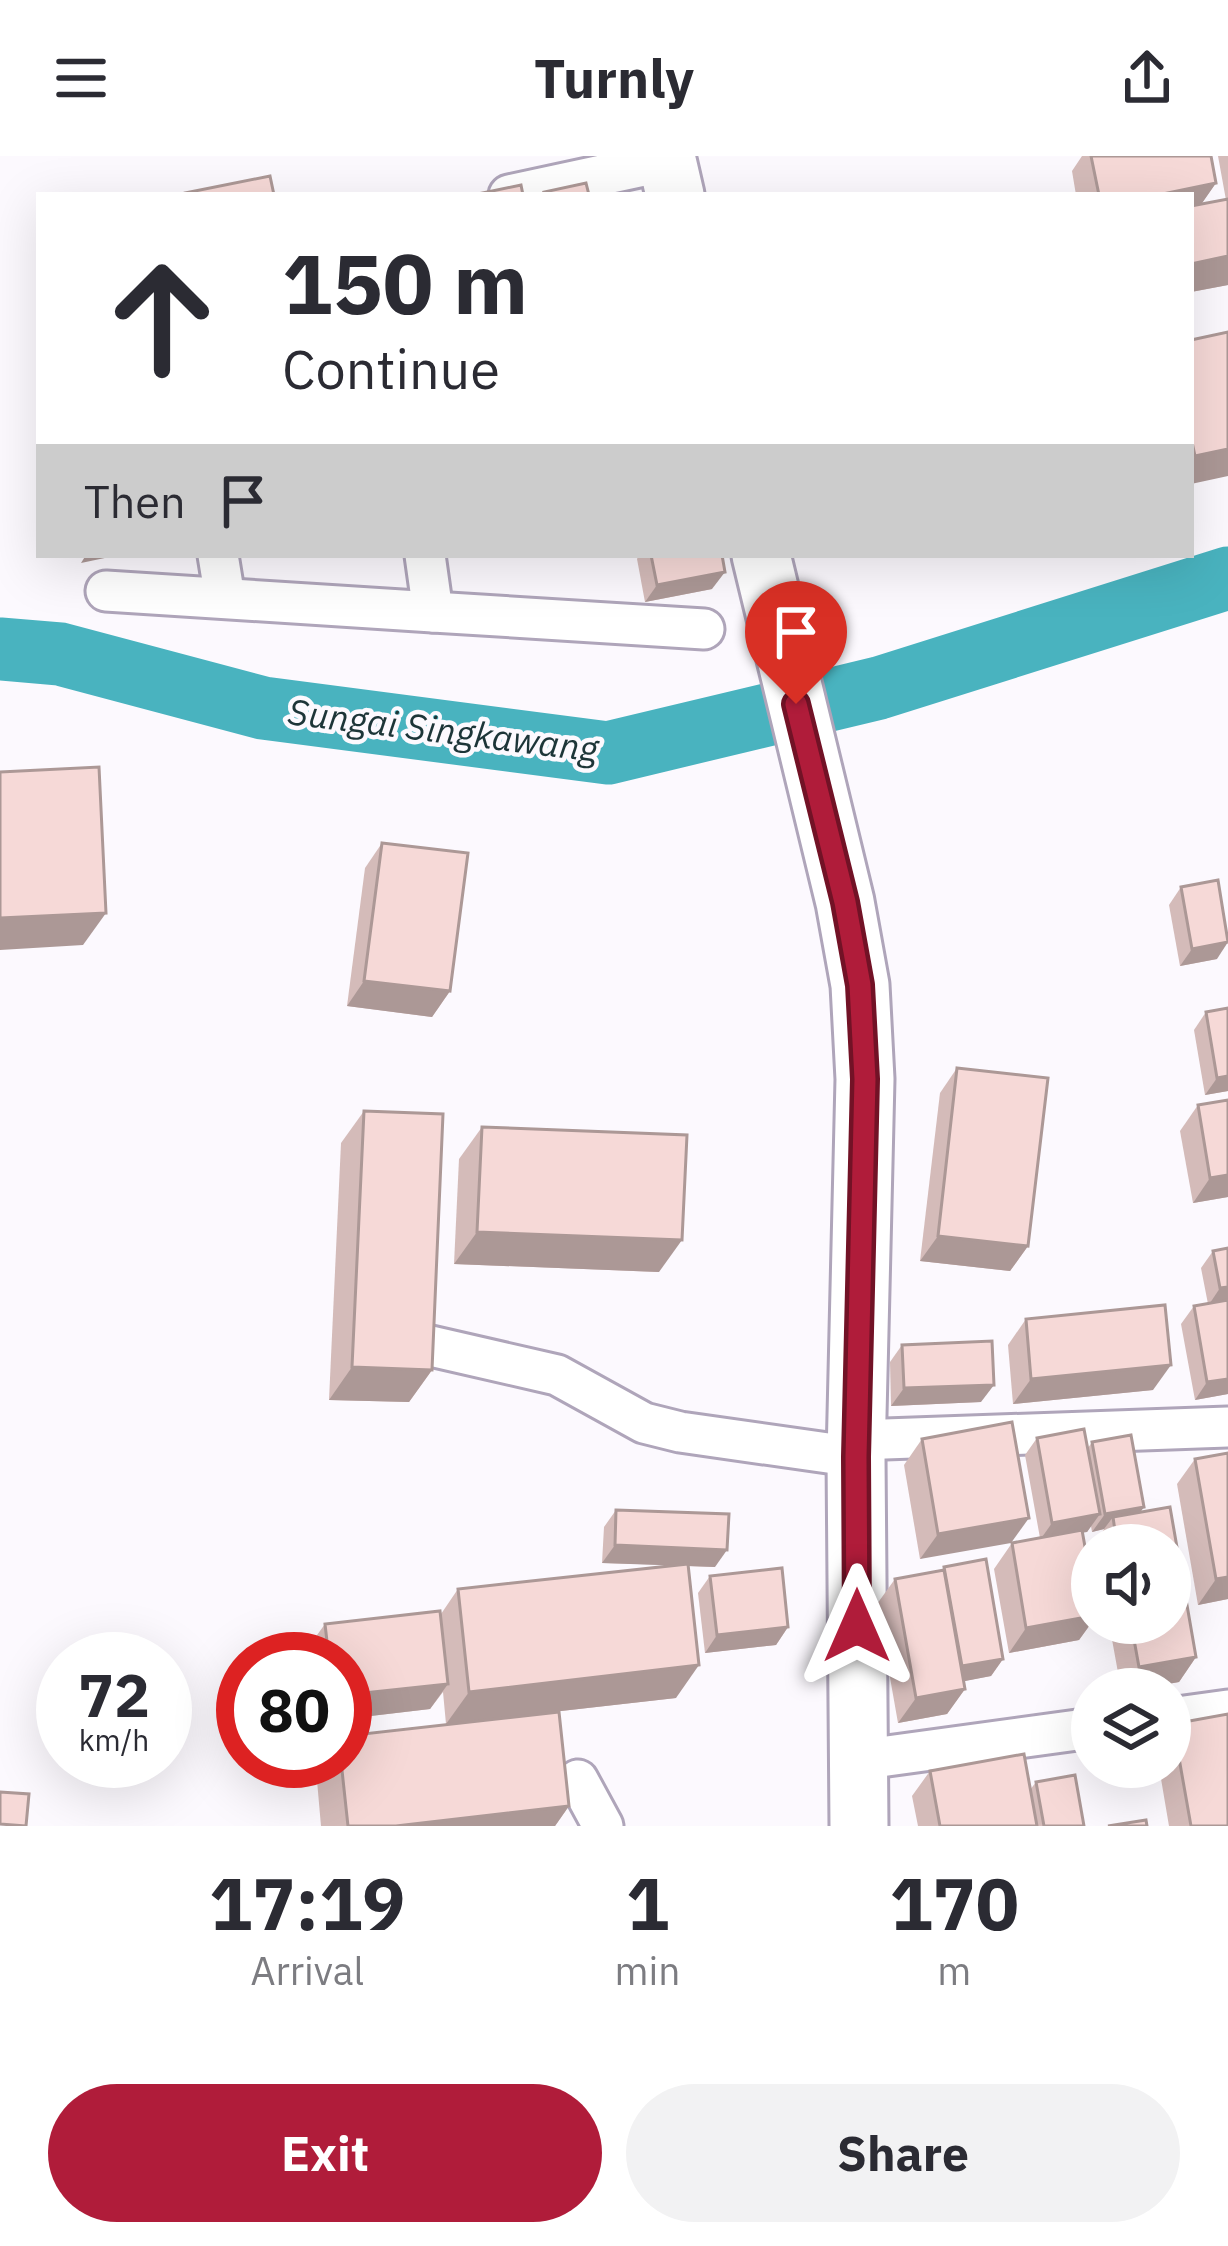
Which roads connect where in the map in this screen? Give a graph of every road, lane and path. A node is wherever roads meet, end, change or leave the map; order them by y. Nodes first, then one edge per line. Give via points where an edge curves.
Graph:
1 (669, 171) edge
2 (528, 192) edge
3 (218, 558) edge
4 (425, 558) edge
5 (761, 558) edge
6 (106, 591) dead end
7 (225, 598) junction
8 (433, 612) junction
9 (704, 629) dead end
10 (422, 1344) edge
11 (1228, 1427) edge
12 (856, 1449) junction
13 (1228, 1710) edge
14 (1191, 1715) edge
15 (1071, 1732) edge
16 (858, 1760) junction
17 (578, 1780) dead end
18 (603, 1826) edge
19 (859, 1826) edge

1 - 2 street
3 - 7 street
4 - 8 street
5 - 12 highway via 860,985
6 - 7 street
7 - 8 street
8 - 9 street
10 - 12 street via 557,1375 644,1423 680,1432
11 - 12 street
12 - 16 highway
13 - 14 street
15 - 16 street
16 - 19 highway
17 - 18 street

